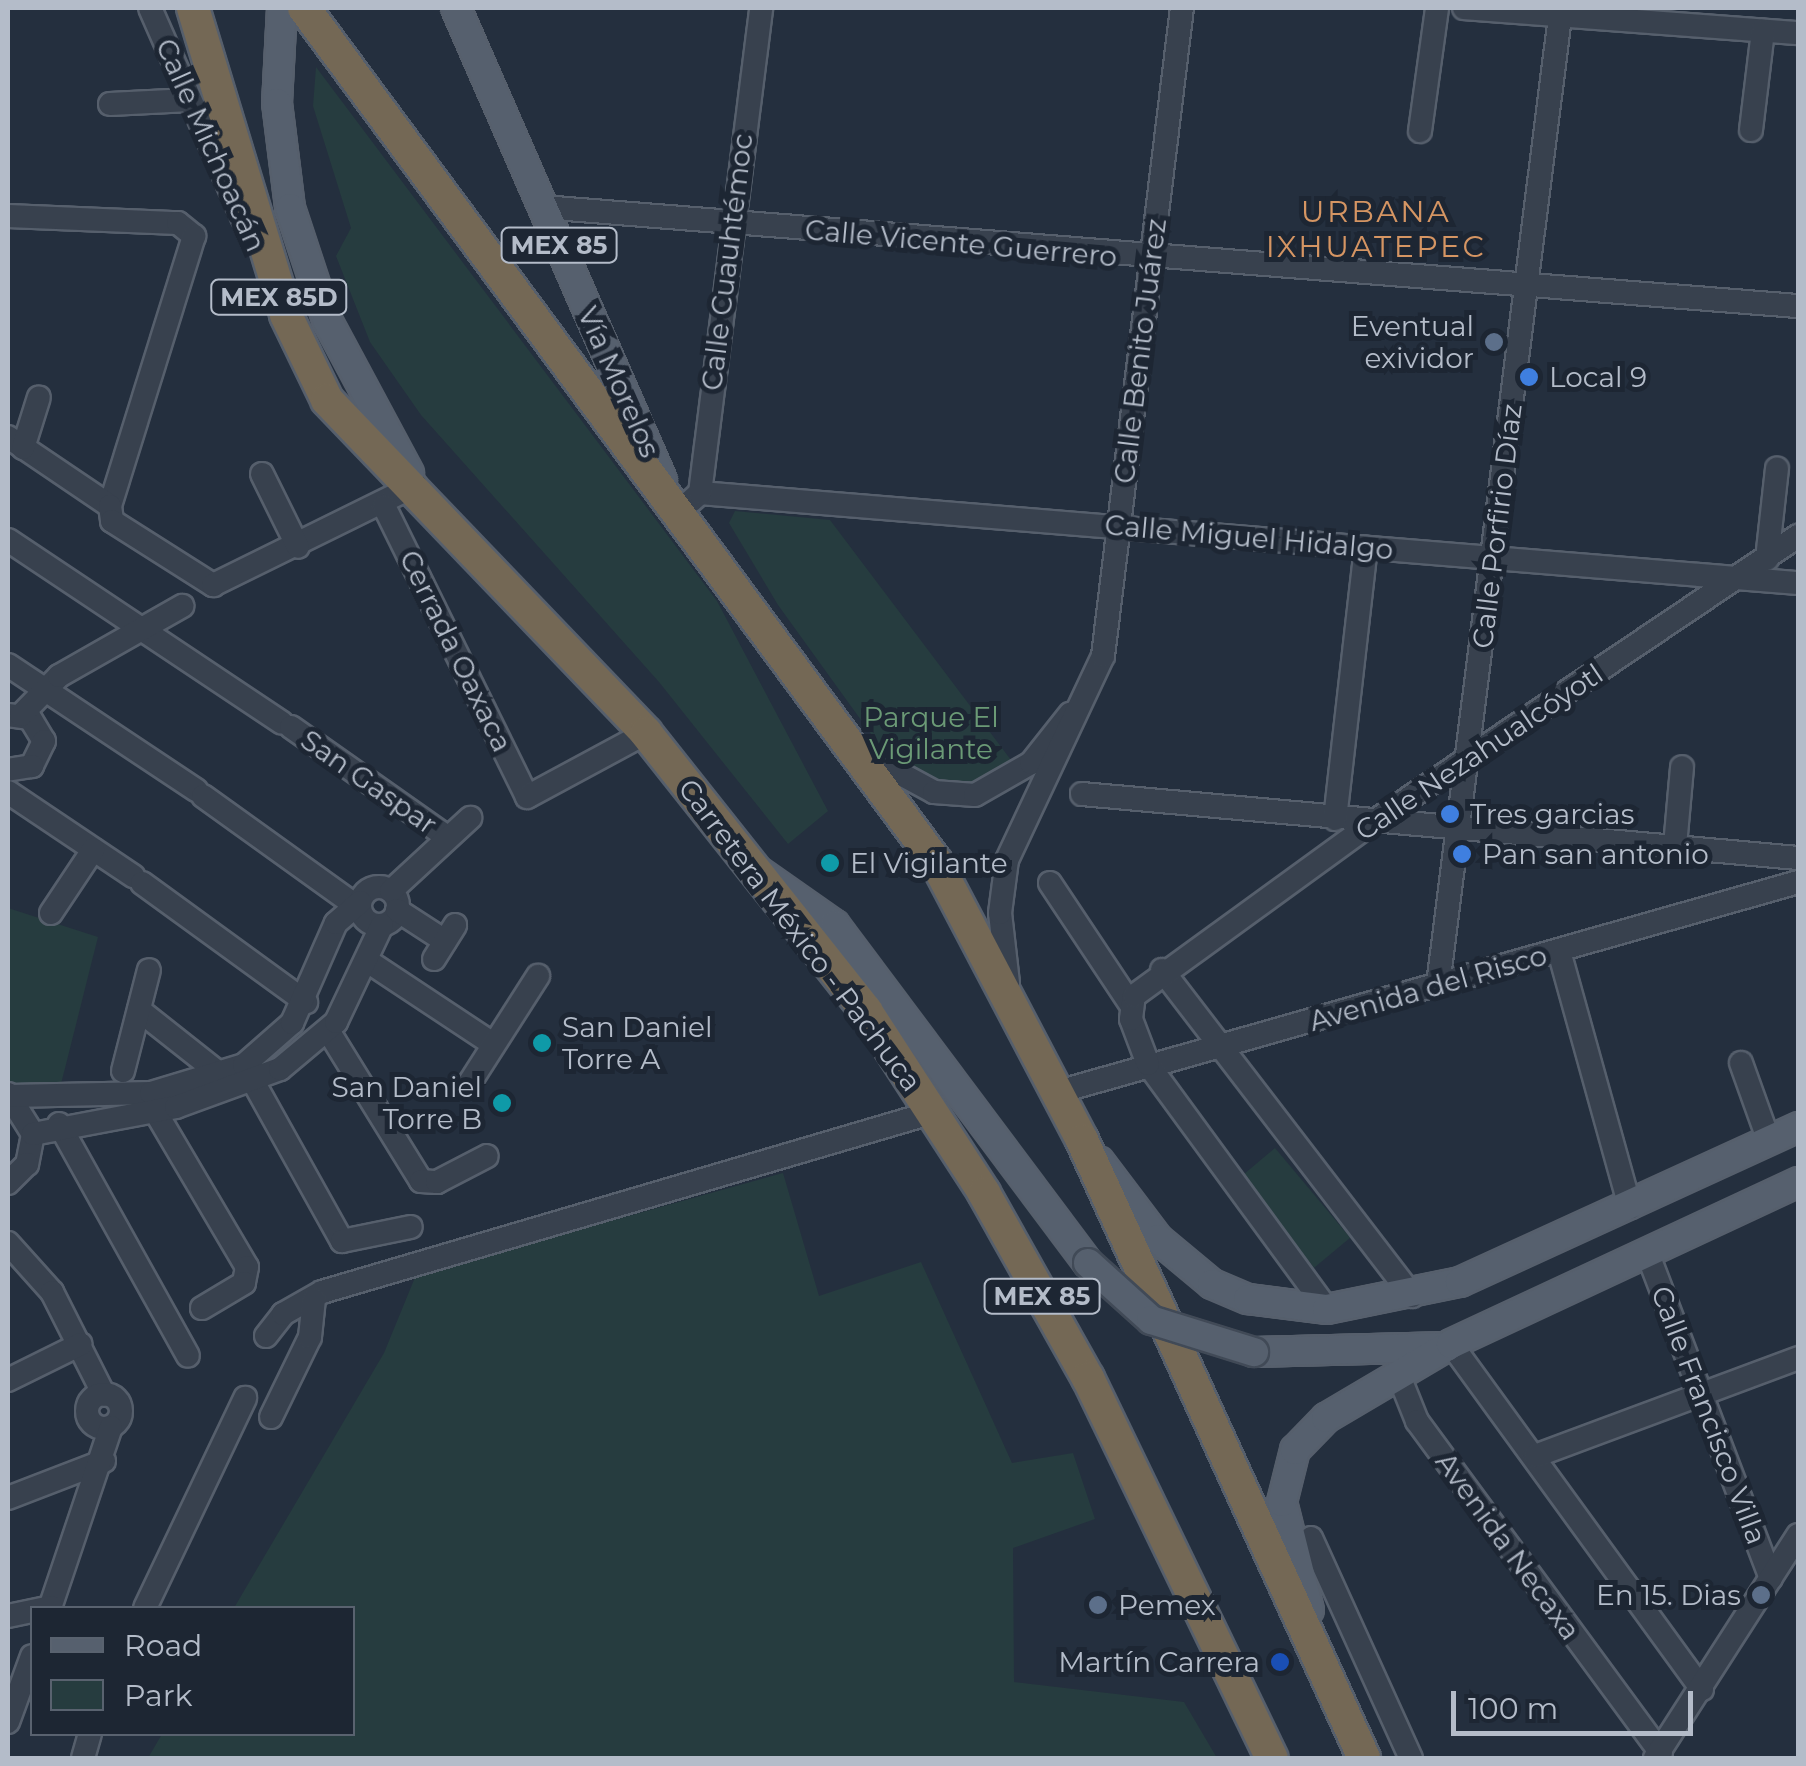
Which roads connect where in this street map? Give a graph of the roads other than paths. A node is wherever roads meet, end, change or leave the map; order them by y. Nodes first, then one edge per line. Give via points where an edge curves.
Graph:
1 (150, 8) edge
2 (193, 8) edge
3 (282, 8) edge
4 (304, 8) edge
5 (456, 8) edge
6 (762, 8) edge
7 (1182, 8) edge
8 (1437, 8) edge
9 (1464, 8) edge
10 (1560, 12) edge
11 (1763, 31) junction
12 (1798, 34) edge
13 (190, 100) junction
14 (110, 104) dead end
15 (1751, 130) dead end
16 (1420, 131) dead end
17 (542, 207) junction
18 (8, 216) edge
19 (729, 224) junction
20 (1151, 258) junction
21 (274, 281) junction
22 (1525, 285) junction
23 (1798, 306) edge
24 (39, 397) dead end
25 (15, 442) edge
26 (1777, 469) dead end
27 (262, 474) dead end
28 (416, 485) junction
29 (681, 494) junction
30 (110, 506) junction
31 (384, 506) junction
32 (1120, 523) junction
33 (1798, 536) edge
34 (8, 540) edge
35 (298, 547) junction
36 (1366, 548) junction
37 (1494, 559) junction
38 (1766, 559) junction
39 (1734, 578) junction
40 (1798, 582) edge
41 (182, 606) dead end
42 (144, 626) junction
43 (8, 665) edge
44 (43, 688) junction
45 (1089, 692) junction
46 (14, 715) edge
47 (646, 734) junction
48 (862, 753) junction
49 (1468, 760) junction
50 (1682, 767) dead end
51 (9, 779) edge
52 (1082, 794) dead end
53 (470, 818) dead end
54 (1335, 819) junction
55 (1372, 823) junction
56 (1459, 830) junction
57 (447, 837) junction
58 (1675, 846) junction
59 (93, 850) junction
60 (1798, 858) edge
61 (753, 869) junction
62 (1050, 882) dead end
63 (1798, 882) edge
64 (356, 902) junction
65 (390, 909) junction
66 (51, 913) dead end
67 (445, 942) dead end
68 (1559, 951) junction
69 (369, 962) junction
70 (149, 970) dead end
71 (1162, 970) junction
72 (538, 976) dead end
73 (1438, 985) junction
74 (1011, 996) junction
75 (306, 1002) junction
76 (1131, 1005) junction
77 (139, 1010) junction
78 (292, 1022) junction
79 (322, 1038) junction
80 (493, 1044) junction
81 (1224, 1045) junction
82 (1740, 1063) dead end
83 (1148, 1064) junction
84 (123, 1071) dead end
85 (220, 1074) junction
86 (254, 1083) junction
87 (467, 1087) dead end
88 (1058, 1092) junction
89 (9, 1095) edge
90 (114, 1105) junction
91 (155, 1111) junction
92 (934, 1112) junction
93 (59, 1124) junction
94 (1798, 1128) edge
95 (34, 1134) junction
96 (1082, 1140) junction
97 (1770, 1140) junction
98 (486, 1156) dead end
99 (1798, 1182) edge
100 (8, 1183) edge
101 (1630, 1206) junction
102 (410, 1227) dead end
103 (8, 1243) edge
104 (1648, 1252) junction
105 (1412, 1296) junction
106 (314, 1299) junction
107 (202, 1308) dead end
108 (1328, 1309) junction
109 (266, 1336) dead end
110 (82, 1344) junction
111 (1449, 1345) junction
112 (188, 1356) dead end
113 (1798, 1358) edge
114 (8, 1380) edge
115 (1401, 1381) junction
116 (1702, 1393) junction
117 (246, 1398) dead end
118 (271, 1418) dead end
119 (1536, 1456) junction
120 (104, 1461) junction
121 (8, 1498) edge
122 (1798, 1534) edge
123 (1312, 1538) dead end
124 (1770, 1578) junction
125 (52, 1606) edge
126 (146, 1606) edge
127 (30, 1662) edge
128 (1332, 1683) junction
129 (1702, 1689) junction
130 (8, 1722) edge
131 (1658, 1756) edge
132 (1272, 1758) edge
133 (1364, 1758) edge
134 (1411, 1758) edge

1 - 13 street, Calle Michoacán
2 - 21 highway, MEX 85D
3 - 28 main road, MEX 85 via 277,102 290,208 327,320
4 - 29 highway
5 - 17 main road, Vía Morelos / MEX 85
6 - 19 street, Calle Cuauhtémoc
7 - 20 street, Calle Benito Juárez
8 - 16 street
9 - 10 street
10 - 11 street
10 - 22 street, Calle Porfirio Díaz
11 - 12 street
11 - 15 street
13 - 14 street
13 - 21 street, Calle Michoacán
17 - 19 street, Calle Vicente Guerrero
17 - 29 main road, Vía Morelos / MEX 85
18 - 30 street via 191,229 192,254
19 - 20 street, Calle Vicente Guerrero
19 - 29 street, Calle Cuauhtémoc
20 - 22 street, Calle Vicente Guerrero
20 - 32 street, Calle Benito Juárez
21 - 28 highway, MEX 85D via 327,400 365,448
22 - 23 street, Calle Vicente Guerrero
22 - 37 street, Calle Porfirio Díaz
24 - 25 street
25 - 30 street
26 - 38 street
27 - 35 street
28 - 31 street
28 - 47 highway, Carretera México - Pachuca / MEX 85
29 - 32 street, Calle Miguel Hidalgo
29 - 48 highway, MEX 85
30 - 35 street via 112,521 207,583
31 - 35 street
31 - 47 street, Cerrada Oaxaca via 527,797
32 - 36 street, Calle Miguel Hidalgo
32 - 45 street, Calle Benito Juárez
33 - 38 street, Calle Nezahualcóyotl
34 - 42 street, San Gaspar
36 - 37 street, Calle Miguel Hidalgo
36 - 54 street
37 - 39 street, Calle Miguel Hidalgo
37 - 49 street, Calle Porfirio Díaz
38 - 39 street, Calle Nezahualcóyotl
39 - 40 street, Calle Miguel Hidalgo
39 - 49 street, Calle Nezahualcóyotl
41 - 42 street
42 - 44 street
42 - 57 street, San Gaspar
43 - 44 street
44 - 46 street
44 - 64 street
45 - 48 street, Calle Benito Juárez via 1030,764 989,792 934,792
45 - 74 street, Calle Benito Juárez via 1007,860 1000,913
46 - 51 street via 44,741 39,759
47 - 61 highway, Carretera México - Pachuca / MEX 85
48 - 74 highway, MEX 85
49 - 55 street, Calle Nezahualcóyotl
49 - 56 street, Calle Porfirio Díaz
50 - 58 street
51 - 59 street
52 - 54 street
53 - 57 street
54 - 55 street
55 - 56 street
55 - 71 street, Calle Nezahualcóyotl
56 - 58 street
56 - 73 street, Calle Porfirio Díaz
57 - 65 street
58 - 60 street
59 - 66 street
59 - 75 street
61 - 92 highway, Carretera México - Pachuca / MEX 85
61 - 111 main road, bridge via 836,925 1088,1264 1151,1320 1254,1352
62 - 76 street
63 - 68 street, Avenida del Risco
64 - 65 street via 364,919
64 - 65 street via 372,888
64 - 75 street
65 - 67 street
65 - 69 street
68 - 73 street, Avenida del Risco
68 - 101 street
69 - 79 street
69 - 80 street
70 - 77 street
71 - 76 street, Calle Nezahualcóyotl
71 - 81 street
72 - 80 street
73 - 81 street, Avenida del Risco
74 - 88 highway, MEX 85
75 - 78 street
76 - 83 street
77 - 84 street
77 - 85 street
78 - 79 street
78 - 85 street via 267,1050
79 - 86 street
79 - 98 street via 421,1181 437,1182
80 - 87 street
81 - 83 street, Avenida del Risco
81 - 105 street
82 - 97 street
83 - 88 street, Avenida del Risco
83 - 108 street
85 - 90 street
86 - 91 street
86 - 102 street via 342,1241
88 - 96 highway, MEX 85
89 - 90 street
89 - 95 street
90 - 91 street
90 - 93 street
91 - 107 street via 247,1267 244,1283
92 - 106 street
92 - 132 highway, Carretera México - Pachuca / MEX 85 via 1088,1378
93 - 95 street
93 - 112 street
94 - 97 main road
95 - 100 street via 27,1164
96 - 108 main road via 1158,1239 1212,1284
96 - 128 highway, MEX 85
97 - 101 main road
99 - 104 main road
101 - 105 main road
103 - 110 street
104 - 111 main road
104 - 116 street, Calle Francisco Villa
105 - 108 main road
106 - 109 street via 283,1314
106 - 118 street via 310,1338
110 - 114 street
110 - 120 street via 104,1395 120,1405
111 - 115 main road
111 - 119 street
113 - 116 street
115 - 128 main road via 1326,1418 1286,1476 1286,1536
115 - 131 street, Avenida Necaxa via 1417,1421
116 - 119 street
116 - 124 street, Calle Francisco Villa
117 - 126 street
119 - 129 street
120 - 121 street
120 - 125 street
122 - 124 street
123 - 134 street
124 - 129 street
127 - 130 street
128 - 133 highway, MEX 85
129 - 131 street

